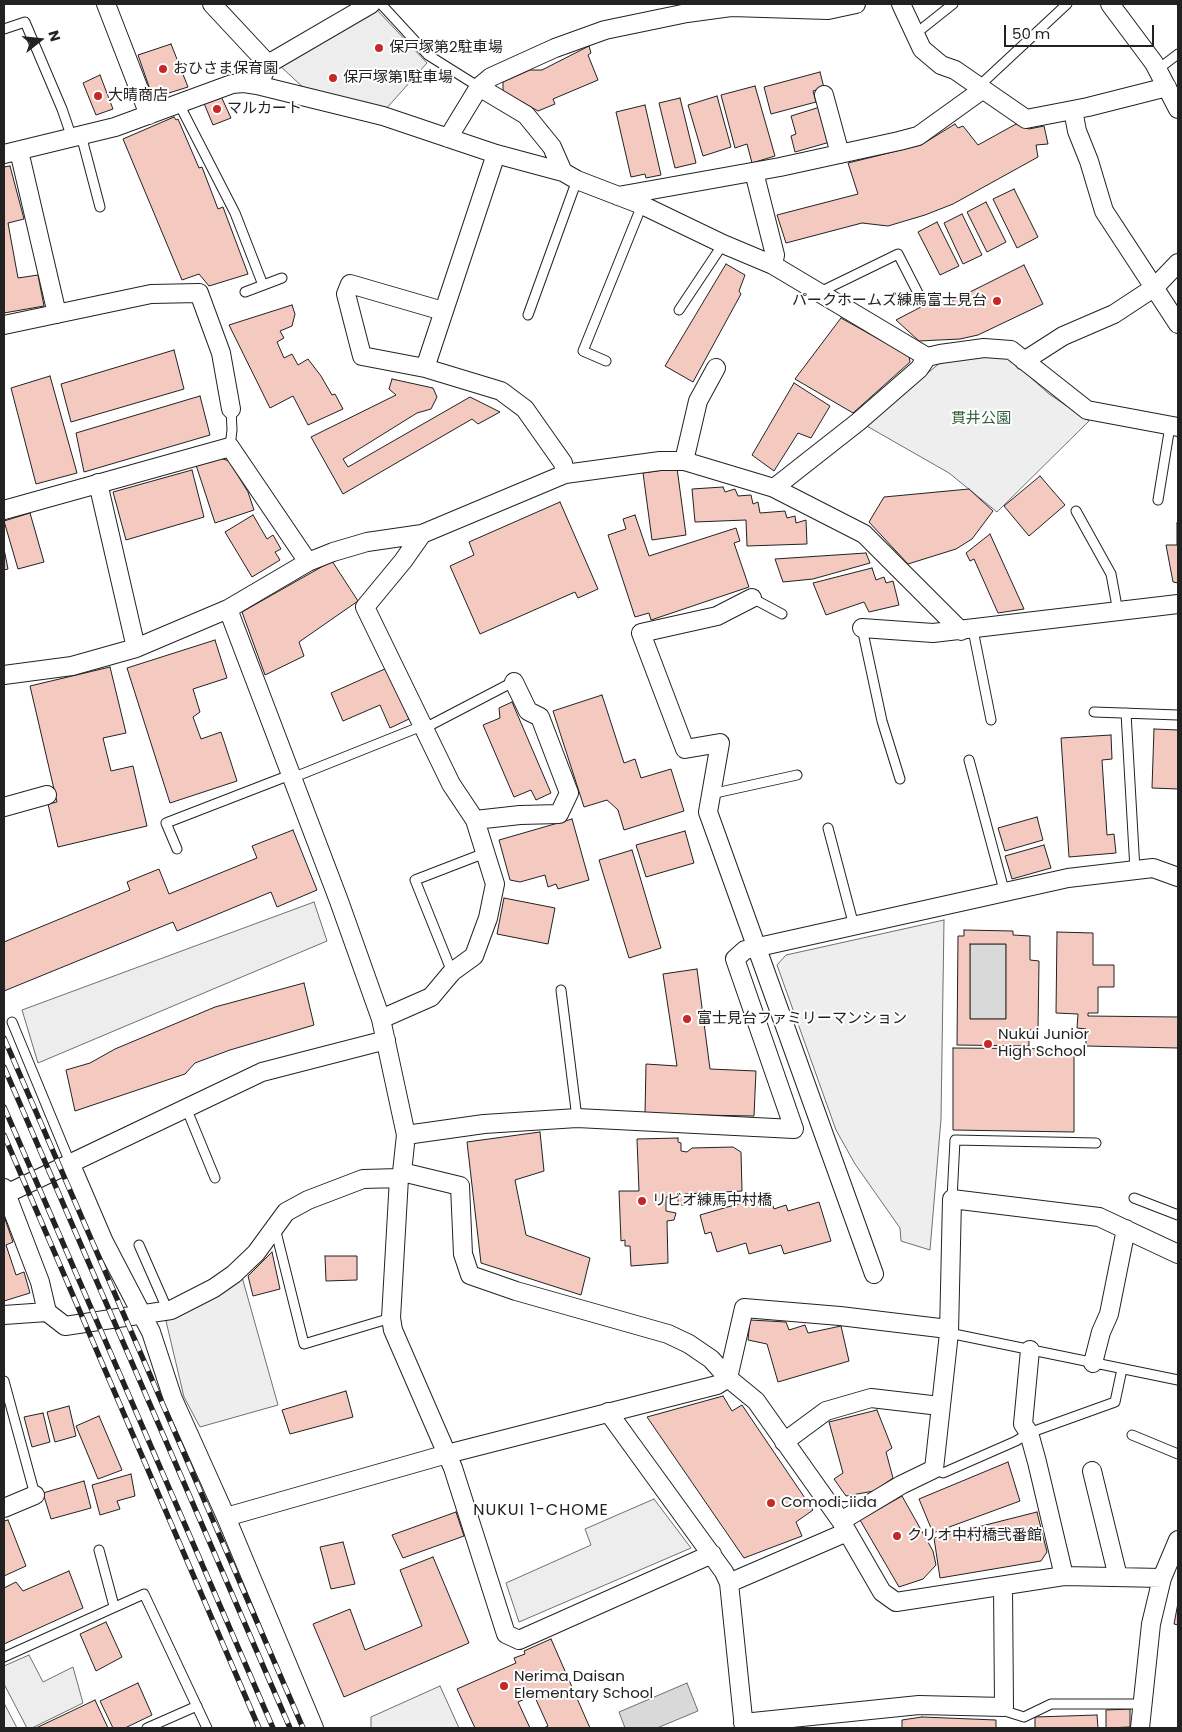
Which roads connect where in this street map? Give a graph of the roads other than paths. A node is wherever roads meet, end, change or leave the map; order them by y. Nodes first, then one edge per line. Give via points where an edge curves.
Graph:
1 (106, 4) edge
2 (212, 4) edge
3 (371, 4) edge
4 (381, 4) edge
5 (856, 4) edge
6 (901, 4) edge
7 (952, 4) edge
8 (1067, 4) edge
9 (1110, 4) edge
10 (4, 29) edge
11 (914, 35) junction
12 (1178, 54) edge
13 (268, 64) junction
14 (1157, 70) junction
15 (257, 86) junction
16 (479, 87) junction
17 (1167, 87) junction
18 (980, 88) junction
19 (824, 95) dead end
20 (179, 104) junction
21 (1178, 109) edge
22 (1073, 110) junction
23 (149, 115) junction
24 (76, 136) junction
25 (448, 138) junction
26 (11, 152) edge
27 (496, 154) junction
28 (840, 154) junction
29 (754, 172) junction
30 (570, 176) junction
31 (618, 196) junction
32 (642, 205) junction
33 (100, 206) dead end
34 (723, 244) junction
35 (1178, 263) edge
36 (773, 265) junction
37 (282, 278) dead end
38 (263, 285) junction
39 (1156, 287) junction
40 (245, 292) dead end
41 (820, 292) junction
42 (919, 295) dead end
43 (680, 310) dead end
44 (443, 311) junction
45 (56, 314) junction
46 (528, 315) dead end
47 (1178, 324) edge
48 (4, 325) edge
49 (927, 357) junction
50 (606, 361) dead end
51 (1024, 361) junction
52 (425, 368) junction
53 (716, 368) dead end
54 (231, 409) joint
55 (1174, 427) edge
56 (230, 447) junction
57 (684, 461) junction
58 (565, 474) junction
59 (98, 483) junction
60 (774, 488) junction
61 (1158, 500) dead end
62 (4, 510) edge
63 (1076, 511) dead end
64 (422, 534) junction
65 (308, 562) junction
66 (752, 598) joint
67 (1178, 604) edge
68 (228, 609) junction
69 (1118, 612) junction
70 (782, 614) dead end
71 (862, 628) joint
72 (967, 630) junction
73 (136, 648) junction
74 (4, 675) edge
75 (517, 680) joint
76 (1094, 712) dead end
77 (1126, 713) junction
78 (1178, 715) edge
79 (991, 720) dead end
80 (422, 727) junction
81 (968, 760) dead end
82 (797, 775) dead end
83 (291, 777) junction
84 (900, 779) dead end
85 (47, 794) dead end
86 (711, 794) junction
87 (4, 806) edge
88 (475, 820) junction
89 (828, 828) dead end
90 (177, 849) dead end
91 (486, 853) junction
92 (1135, 870) junction
93 (1178, 877) edge
94 (1004, 890) junction
95 (854, 926) junction
96 (755, 947) junction
97 (452, 972) junction
98 (561, 990) dead end
99 (381, 1019) junction
100 (12, 1022) dead end
101 (386, 1040) junction
102 (187, 1110) junction
103 (576, 1118) junction
104 (406, 1135) junction
105 (1096, 1143) dead end
106 (71, 1165) junction
107 (401, 1175) junction
108 (215, 1178) dead end
109 (5, 1192) edge
110 (1134, 1198) dead end
111 (952, 1199) junction
112 (1178, 1215) edge
113 (275, 1227) junction
114 (1126, 1229) junction
115 (139, 1245) dead end
116 (1178, 1254) edge
117 (874, 1274) dead end
118 (168, 1311) junction
119 (47, 1312) junction
120 (4, 1315) edge
121 (142, 1316) junction
122 (391, 1318) junction
123 (948, 1331) junction
124 (1030, 1350) junction
125 (1093, 1363) junction
126 (1122, 1369) junction
127 (728, 1378) junction
128 (1178, 1380) edge
129 (4, 1381) edge
130 (940, 1406) junction
131 (608, 1412) junction
132 (1028, 1433) junction
133 (1132, 1435) dead end
134 (784, 1442) junction
135 (447, 1454) junction
136 (1178, 1454) edge
137 (934, 1469) junction
138 (1092, 1471) dead end
139 (35, 1496) joint
140 (4, 1508) edge
141 (226, 1517) junction
142 (844, 1527) junction
143 (1178, 1540) edge
144 (99, 1550) dead end
145 (712, 1554) junction
146 (1064, 1576) junction
147 (1118, 1577) junction
148 (1168, 1577) edge
149 (729, 1583) junction
150 (1003, 1586) junction
151 (114, 1606) junction
152 (4, 1657) edge
153 (1142, 1704) junction
154 (196, 1706) junction
155 (1004, 1707) junction
156 (743, 1726) edge
157 (147, 1728) edge
158 (207, 1728) edge
159 (314, 1728) edge
160 (1140, 1728) edge

1 - 23 street
2 - 13 street
3 - 13 street
4 - 16 lane via 428,55
5 - 16 street via 828,10 731,7 605,30 491,77
6 - 11 street
7 - 11 lane
8 - 18 lane
9 - 14 street
10 - 24 lane via 25,22
11 - 18 street via 922,49
12 - 14 lane
13 - 15 street
14 - 17 street
15 - 20 street via 232,84
15 - 25 street via 383,116
16 - 25 street
16 - 30 street via 526,115
17 - 21 street
17 - 22 street
18 - 22 street via 1026,118
18 - 28 street via 918,136
19 - 28 street
20 - 23 street
20 - 38 lane via 236,213
22 - 39 street via 1104,211
23 - 24 street
24 - 26 street
24 - 33 lane
25 - 27 street
26 - 45 street
27 - 30 street
27 - 44 street
28 - 29 street
29 - 31 street
29 - 36 street via 775,255
30 - 31 street
30 - 46 lane
31 - 32 street
32 - 34 street
32 - 50 lane via 583,351
34 - 36 street
34 - 43 lane
35 - 39 street
36 - 41 street
37 - 38 lane
38 - 40 lane
39 - 47 street
39 - 51 street via 1114,314 1063,336
41 - 42 lane via 898,254
41 - 49 street
44 - 52 street
44 - 52 street via 350,284 346,294 362,356
45 - 48 street
45 - 54 street via 151,294 199,293 221,352
49 - 51 street via 984,348 1011,350
49 - 60 street via 919,369 865,416
51 - 55 street via 1086,410
52 - 58 street via 501,391 525,410 563,463
53 - 57 street via 698,401
54 - 56 lane
55 - 61 lane
56 - 59 street
56 - 65 street
57 - 58 street
57 - 60 street
58 - 64 street
59 - 62 street
59 - 73 street
60 - 72 street via 864,534
63 - 69 lane via 1111,574
64 - 65 street via 367,542
64 - 80 street via 365,607
65 - 68 street
66 - 70 lane
66 - 86 street via 716,616 641,633 685,750 720,743
67 - 69 street
68 - 73 street
68 - 83 street
69 - 72 street
71 - 72 street via 933,634
71 - 84 lane via 882,721
72 - 79 lane
73 - 74 street via 72,666
75 - 80 lane
75 - 88 street via 528,711 540,717 569,793 559,814 520,814
76 - 77 lane
77 - 78 lane
77 - 92 lane
80 - 83 lane
80 - 88 street via 451,784
81 - 94 lane
82 - 86 lane
83 - 90 lane via 166,823
83 - 99 street
85 - 87 street
86 - 96 street via 708,812
88 - 91 street
89 - 95 lane
91 - 97 street via 494,884 488,918 474,956
91 - 97 lane via 415,880
92 - 93 street via 1153,868
92 - 94 street
94 - 95 street
95 - 96 street
96 - 103 street via 745,950 735,959 794,1130
96 - 117 street
97 - 99 street via 431,997
98 - 103 lane
99 - 101 street
100 - 106 lane
101 - 102 street via 262,1072
101 - 104 street
102 - 106 street
102 - 108 lane
103 - 104 street via 484,1124
104 - 107 street
105 - 111 lane via 955,1140
106 - 109 street
106 - 121 street via 104,1242
107 - 113 street via 363,1179 327,1192 286,1212
107 - 122 street
107 - 127 street via 460,1186 463,1254 470,1275 668,1334 710,1359
109 - 119 street via 40,1282
110 - 112 lane
111 - 114 street via 1099,1217
111 - 123 street
113 - 118 street via 256,1253 234,1274
113 - 122 lane via 304,1344
114 - 116 street
114 - 125 street via 1109,1314
115 - 118 lane
118 - 121 street
119 - 120 street
119 - 121 street via 65,1326
121 - 141 street via 173,1399
122 - 135 street via 392,1330
123 - 124 lane
123 - 127 street via 840,1316 744,1308
123 - 130 street
124 - 125 lane
124 - 132 street via 1023,1424
125 - 126 lane
126 - 128 lane
126 - 132 lane via 1115,1402
127 - 131 street via 717,1385
127 - 134 street via 756,1401
129 - 139 lane
130 - 134 street via 871,1398 826,1410
130 - 137 street
131 - 135 street
131 - 145 street
132 - 137 lane via 943,1473
132 - 146 street via 1038,1462
133 - 136 lane
134 - 142 street
135 - 141 street
135 - 145 street via 506,1634 519,1640
137 - 142 street via 901,1485
138 - 147 street
139 - 140 street
141 - 159 street
142 - 149 street
142 - 150 street via 882,1592 896,1602
143 - 148 street
144 - 151 lane
145 - 149 street
146 - 147 street
146 - 150 street
147 - 148 street
148 - 153 street via 1151,1624
149 - 156 street
150 - 155 street
151 - 152 lane
151 - 154 lane via 144,1594
153 - 155 lane via 1051,1704 1024,1717 1008,1712
153 - 160 street
154 - 157 lane
154 - 158 lane
155 - 156 street via 919,1705

